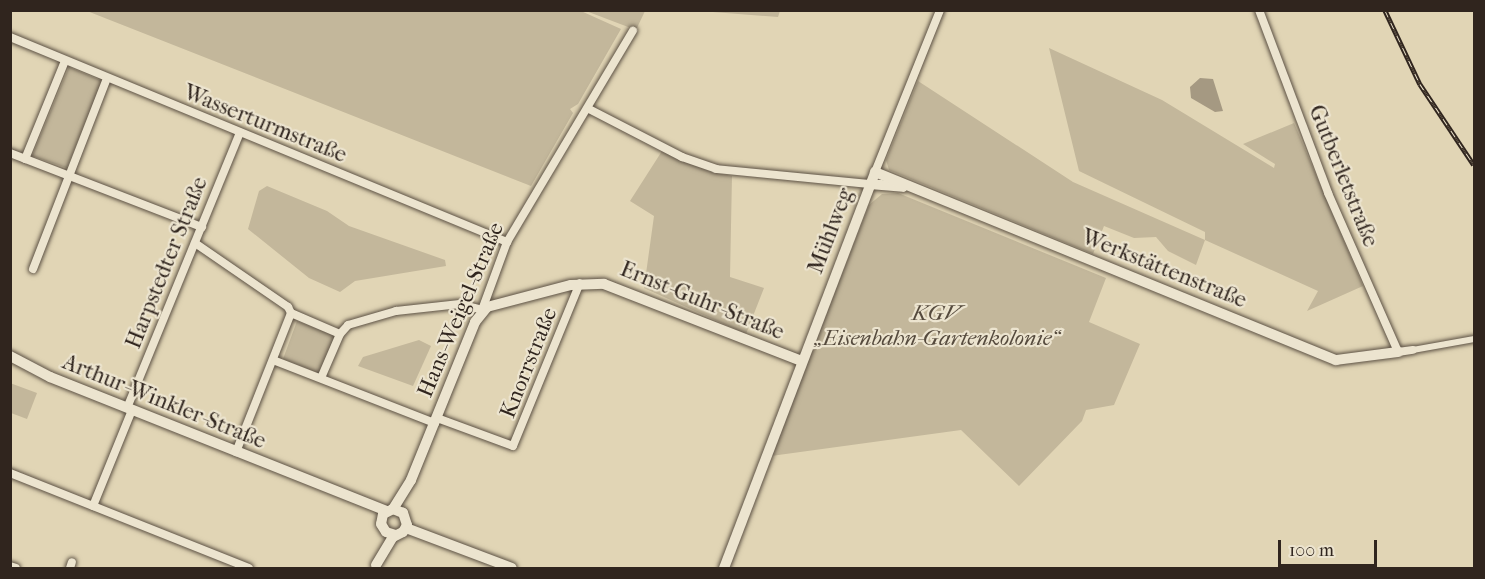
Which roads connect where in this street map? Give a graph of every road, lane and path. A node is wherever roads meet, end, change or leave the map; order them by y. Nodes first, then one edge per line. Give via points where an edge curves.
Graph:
1 (940, 10) edge
2 (1259, 10) edge
3 (633, 31) dead end
4 (10, 37) edge
5 (65, 61) junction
6 (107, 78) junction
7 (589, 109) junction
8 (240, 133) junction
9 (10, 153) edge
10 (25, 159) junction
11 (875, 172) junction
12 (70, 175) junction
13 (870, 184) junction
14 (919, 191) junction
15 (202, 227) junction
16 (507, 242) junction
17 (195, 243) junction
18 (33, 269) dead end
19 (580, 283) junction
20 (483, 310) junction
21 (291, 313) junction
22 (339, 334) junction
23 (1474, 339) edge
24 (1413, 350) joint
25 (1398, 352) junction
26 (10, 356) edge
27 (273, 360) junction
28 (802, 361) junction
29 (321, 378) junction
30 (130, 409) junction
31 (436, 420) junction
32 (236, 452) junction
33 (10, 473) edge
34 (408, 486) junction
35 (93, 506) junction
36 (405, 514) junction
37 (386, 517) junction
38 (406, 528) junction
39 (396, 535) junction
40 (10, 566) edge
41 (375, 567) edge
42 (16, 568) edge
43 (249, 568) edge
44 (512, 568) edge
45 (724, 568) edge

1 - 11 street, Mühlweg
2 - 25 street, Gutberletstraße via 1328,193
3 - 7 street, Hans-Weigel-Straße
4 - 5 street, Wasserturmstraße
5 - 6 street, Wasserturmstraße
5 - 10 street
6 - 8 street, Wasserturmstraße
6 - 12 street
7 - 13 street, Werkstättenstraße via 707,166
7 - 16 street, Hans-Weigel-Straße
8 - 15 street, Harpstedter Straße
8 - 16 street, Wasserturmstraße
9 - 10 street
10 - 12 street
11 - 13 street, Mühlweg
11 - 14 street, Werkstättenstraße
12 - 15 street
12 - 18 street
13 - 14 street, Werkstättenstraße
13 - 28 street, Mühlweg
14 - 25 street, Werkstättenstraße via 1336,360
15 - 17 street, Harpstedter Straße
16 - 20 street, Hans-Weigel-Straße
17 - 21 street via 288,306
17 - 30 street, Harpstedter Straße
19 - 20 street, Ernst-Guhr-Straße
19 - 28 street, Ernst-Guhr-Straße via 604,284
19 - 31 street, Knorrstraße via 513,446
20 - 22 street via 460,304 396,311 348,324
20 - 31 street, Hans-Weigel-Straße
21 - 22 street
21 - 27 street
22 - 29 street
23 - 24 street
24 - 25 street
26 - 30 street, Arthur-Winkler-Straße
27 - 29 street
27 - 32 street
28 - 45 street, Mühlweg
29 - 31 street
30 - 32 street, Arthur-Winkler-Straße
30 - 35 street, Harpstedter Straße
31 - 34 street, Hans-Weigel-Straße
32 - 37 street, Arthur-Winkler-Straße
33 - 35 street
34 - 36 street, Hans-Weigel-Straße
34 - 37 street, Hans-Weigel-Straße
35 - 43 street
36 - 37 street
36 - 38 street, Hans-Weigel-Straße
37 - 39 street
37 - 41 street, Hans-Weigel-Straße
38 - 39 street
38 - 44 street
39 - 41 street, Hans-Weigel-Straße
40 - 42 street

